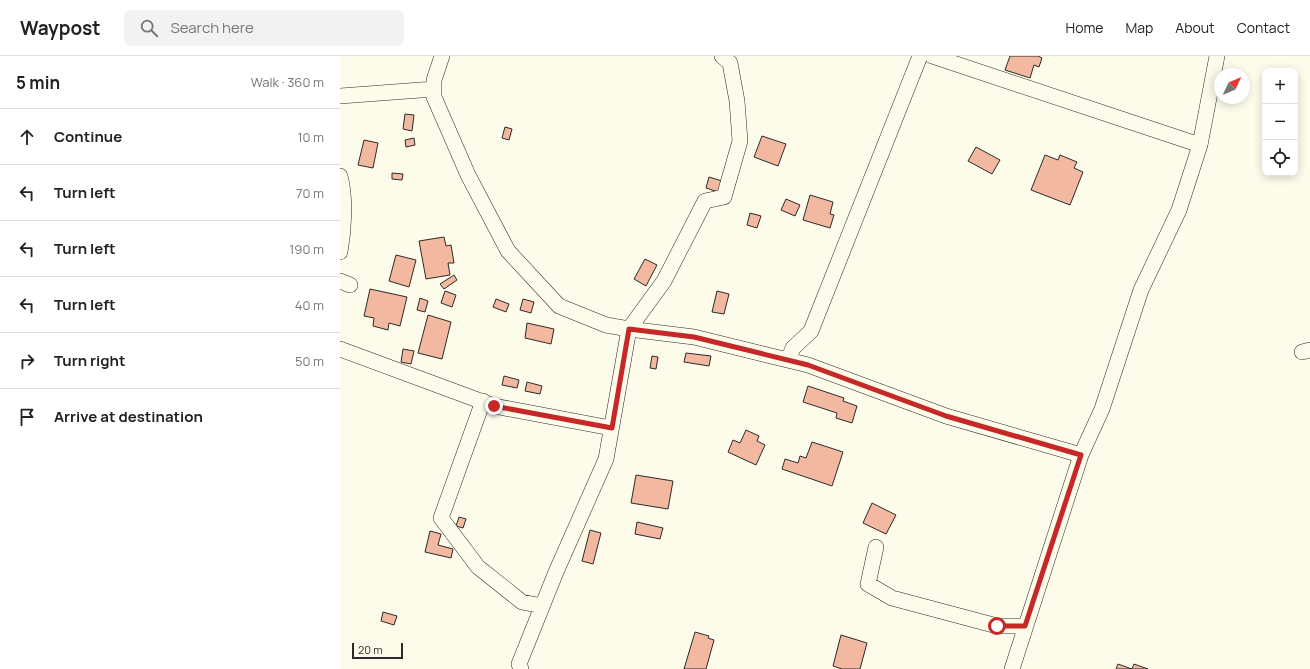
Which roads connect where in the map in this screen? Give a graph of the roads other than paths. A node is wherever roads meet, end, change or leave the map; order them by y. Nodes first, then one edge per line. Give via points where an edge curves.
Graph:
1 (442, 56) edge
2 (722, 56) edge
3 (920, 56) edge
4 (932, 56) edge
5 (1217, 56) edge
6 (434, 89) junction
7 (340, 96) edge
8 (1200, 145) junction
9 (340, 176) edge
10 (340, 252) edge
11 (629, 329) junction
12 (340, 349) edge
13 (788, 360) junction
14 (483, 401) junction
15 (612, 428) junction
16 (1081, 455) junction
17 (876, 547) dead end
18 (542, 606) junction
19 (1025, 626) junction
20 (521, 669) edge
21 (1012, 669) edge

1 - 6 street via 434,80
2 - 11 street via 730,64 737,101 740,141 724,197 705,201 664,281
3 - 13 street via 811,331 793,348
4 - 8 street
5 - 8 street
6 - 7 street
6 - 11 street via 434,98 468,175 508,251 559,306 606,325
8 - 16 street via 1179,210 1141,290 1102,409
9 - 10 street via 343,235
11 - 13 street via 694,337
11 - 15 street
12 - 14 street
13 - 16 street via 946,416
14 - 15 street via 494,406
14 - 18 street via 441,518 478,567 522,602
15 - 18 street via 606,459
16 - 19 street
17 - 19 street via 868,584 892,598 997,626
18 - 20 street via 519,664
19 - 21 street

